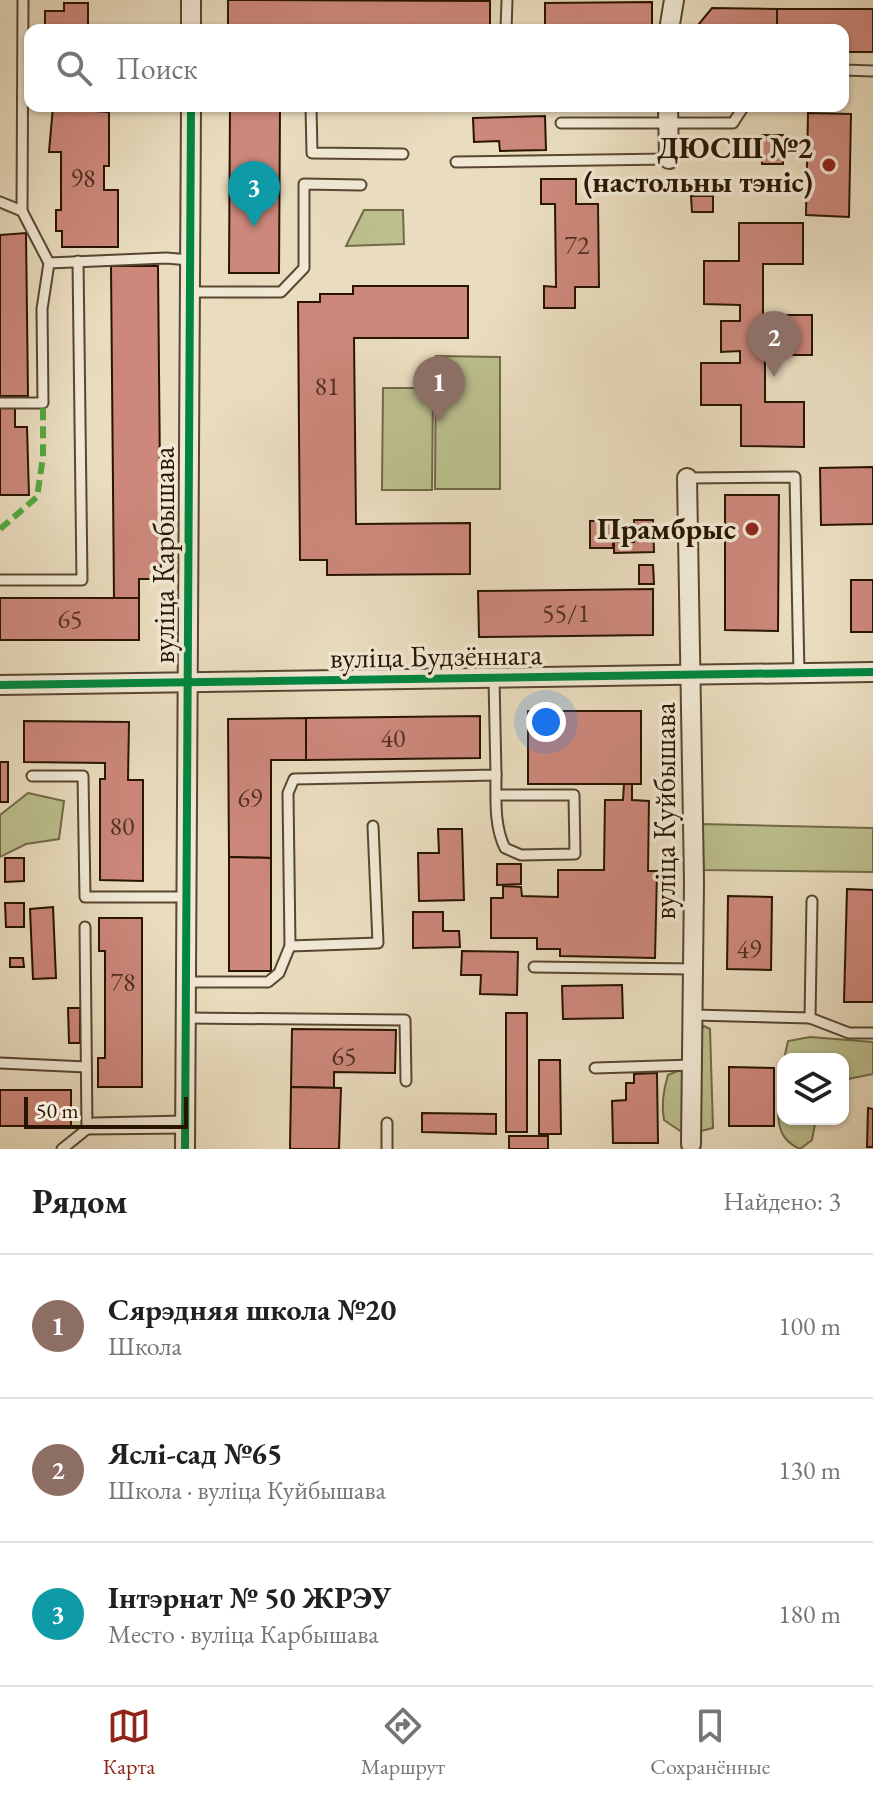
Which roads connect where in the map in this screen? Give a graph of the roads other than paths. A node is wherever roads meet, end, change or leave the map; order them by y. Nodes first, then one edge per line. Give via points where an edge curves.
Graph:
1 (23, 0) edge
2 (191, 0) edge
3 (507, 0) edge
4 (674, 0) edge
5 (191, 24) edge
6 (506, 24) edge
7 (670, 24) edge
8 (849, 70) edge
9 (873, 71) edge
10 (191, 112) edge
11 (311, 112) edge
12 (740, 112) edge
13 (668, 114) edge
14 (561, 123) dead end
15 (403, 154) dead end
16 (669, 159) joint
17 (456, 162) dead end
18 (361, 185) dead end
19 (0, 202) edge
20 (22, 211) junction
21 (190, 260) junction
22 (78, 261) junction
23 (49, 263) junction
24 (190, 292) junction
25 (0, 403) edge
26 (687, 478) joint
27 (0, 580) edge
28 (873, 672) edge
29 (690, 674) junction
30 (799, 674) junction
31 (494, 679) junction
32 (188, 684) junction
33 (0, 685) edge
34 (496, 775) junction
35 (32, 776) dead end
36 (496, 795) junction
37 (373, 826) dead end
38 (186, 897) junction
39 (812, 901) dead end
40 (85, 927) dead end
41 (290, 946) junction
42 (534, 967) dead end
43 (693, 969) junction
44 (186, 982) junction
45 (693, 1015) junction
46 (186, 1018) junction
47 (810, 1018) junction
48 (873, 1033) edge
49 (0, 1063) edge
50 (692, 1065) junction
51 (86, 1067) junction
52 (595, 1068) dead end
53 (406, 1081) dead end
54 (387, 1123) dead end
55 (185, 1125) junction
56 (87, 1126) junction
57 (690, 1146) edge
58 (62, 1149) edge
59 (185, 1149) edge
60 (387, 1149) edge

1 - 20 lane
2 - 5 street
3 - 6 lane
4 - 7 street
8 - 9 lane
10 - 21 street, вуліца Карбышава
11 - 15 lane via 312,153
12 - 13 lane via 733,123
13 - 14 lane
13 - 16 street
16 - 17 lane
18 - 24 lane via 304,184 304,268 281,292
19 - 20 lane
20 - 23 lane
21 - 22 lane
21 - 24 street, вуліца Карбышава
22 - 23 lane
22 - 27 lane via 82,580
23 - 25 lane via 42,309 43,403
24 - 32 street, вуліца Карбышава
26 - 29 street, вуліца Куйбышава
26 - 30 lane via 795,477
28 - 30 street, вуліца Будзённага
29 - 30 street, вуліца Будзённага
29 - 31 street, вуліца Будзённага
29 - 43 street, вуліца Куйбышава
31 - 32 street, вуліца Будзённага
31 - 34 lane
32 - 33 street, вуліца Будзённага
32 - 38 street, вуліца Карбышава
34 - 36 lane
34 - 41 lane via 294,779 288,793
35 - 38 lane via 83,776 85,897
36 - 36 lane via 498,835 505,848 521,855 575,854 574,795
37 - 41 lane via 378,943
38 - 44 street, вуліца Карбышава
39 - 47 lane
40 - 51 lane
41 - 44 lane via 279,973 268,982
42 - 43 lane
43 - 45 street, вуліца Куйбышава
44 - 46 street, вуліца Карбышава
45 - 47 lane
45 - 50 street, вуліца Куйбышава
46 - 53 lane via 405,1020
46 - 55 street, вуліца Карбышава
47 - 48 lane via 849,1033
49 - 51 lane
50 - 52 lane
50 - 57 street, вуліца Куйбышава
51 - 56 lane
54 - 60 lane
55 - 56 lane
55 - 59 street, вуліца Карбышава
56 - 58 lane

